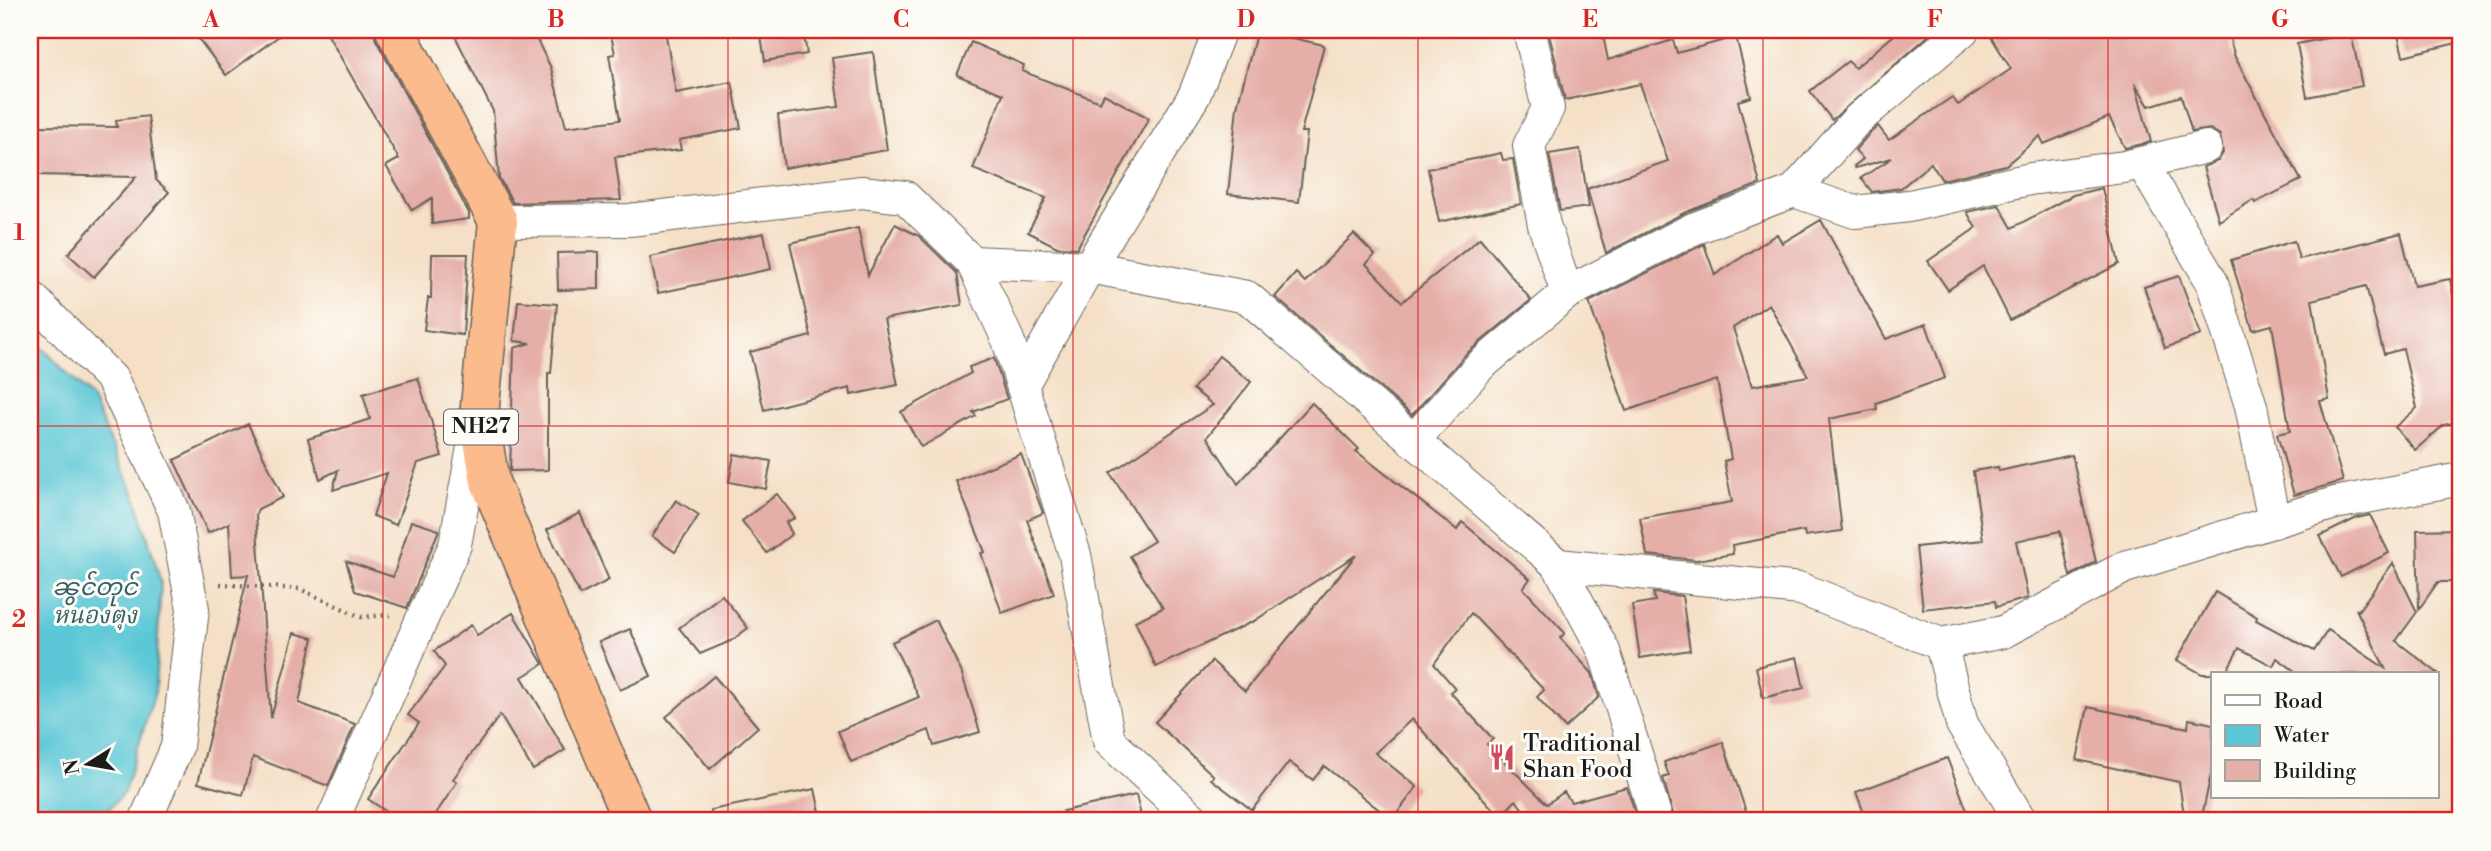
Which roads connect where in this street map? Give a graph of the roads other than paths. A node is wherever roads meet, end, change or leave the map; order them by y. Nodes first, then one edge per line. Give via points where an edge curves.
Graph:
1 (395, 30) edge
2 (1220, 30) edge
3 (1529, 30) edge
4 (1963, 30) edge
5 (2206, 147) dead end
6 (2142, 163) junction
7 (1794, 191) junction
8 (498, 221) junction
9 (972, 262) junction
10 (1089, 267) junction
11 (1567, 293) junction
12 (30, 296) edge
13 (1023, 384) junction
14 (479, 416) junction
15 (1413, 441) junction
16 (2461, 479) edge
17 (2274, 522) junction
18 (1558, 565) junction
19 (1941, 644) junction
20 (145, 821) edge
21 (332, 821) edge
22 (632, 821) edge
23 (1195, 821) edge
24 (1657, 821) edge
25 (2021, 821) edge

1 - 8 highway
2 - 10 street via 1194,96
3 - 11 street via 1548,108 1529,146 1544,225
4 - 7 street via 1856,121
5 - 6 street
6 - 7 street via 1855,212
6 - 17 street via 2212,282 2251,405
7 - 11 street via 1693,229
8 - 9 street via 630,220 862,192 905,197
8 - 14 highway, NH27
9 - 10 street
9 - 13 street
10 - 13 street
10 - 15 street via 1247,297
11 - 15 street via 1480,366
12 - 20 street via 112,379 174,511 193,609 177,747
13 - 23 street via 1075,555 1109,741
14 - 21 street via 456,545
14 - 22 highway, NH27 via 490,482
15 - 18 street
16 - 17 street via 2335,503
17 - 19 street via 2125,567 2003,632
18 - 19 street via 1801,589
18 - 24 street via 1604,651
19 - 25 street via 1962,724

